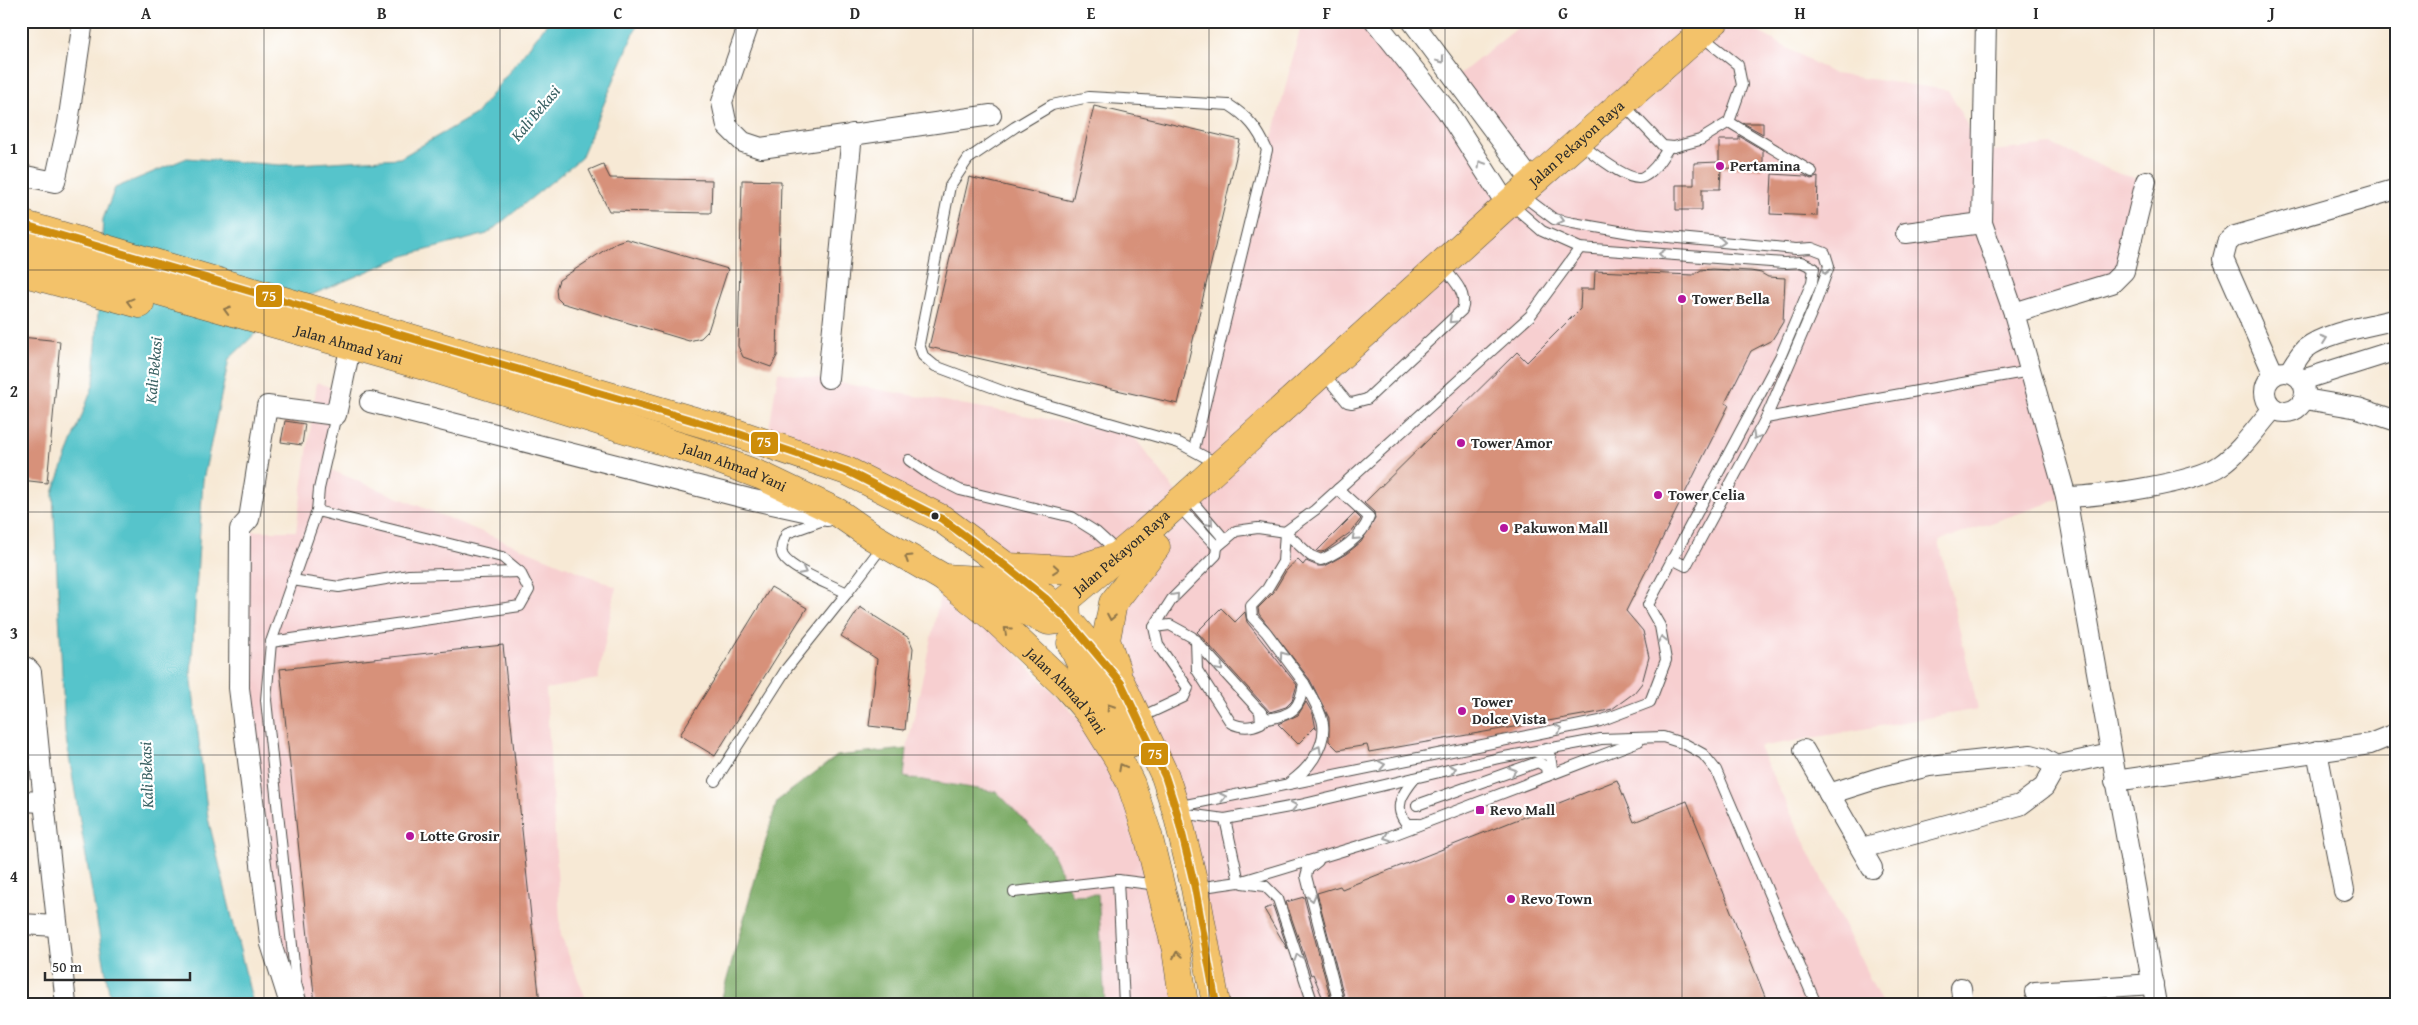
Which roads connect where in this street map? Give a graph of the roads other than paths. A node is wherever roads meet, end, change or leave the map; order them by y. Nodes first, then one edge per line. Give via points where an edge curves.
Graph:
1 (83, 21) edge
2 (750, 21) edge
3 (1375, 21) edge
4 (1412, 21) edge
5 (1986, 21) edge
6 (1708, 28) edge
7 (1622, 104) junction
8 (991, 115) dead end
9 (1729, 122) junction
10 (852, 134) junction
11 (1578, 142) junction
12 (1669, 147) junction
13 (1812, 172) dead end
14 (21, 176) edge
15 (2146, 181) dead end
16 (2397, 189) edge
17 (1518, 196) junction
18 (1982, 223) junction
19 (21, 224) edge
20 (1906, 233) dead end
21 (1580, 248) junction
22 (61, 249) junction
23 (21, 252) edge
24 (1440, 267) junction
25 (21, 272) edge
26 (2014, 313) junction
27 (2397, 319) edge
28 (305, 329) junction
29 (2397, 350) edge
30 (348, 358) junction
31 (2030, 371) junction
32 (1324, 374) junction
33 (828, 378) dead end
34 (2293, 381) junction
35 (370, 402) dead end
36 (2274, 409) junction
37 (336, 415) junction
38 (1766, 418) junction
39 (2397, 421) edge
40 (1194, 450) junction
41 (909, 460) dead end
42 (1218, 465) junction
43 (1338, 489) junction
44 (2066, 498) junction
45 (317, 511) junction
46 (1192, 511) junction
47 (832, 517) junction
48 (1285, 532) junction
49 (879, 540) junction
50 (1225, 540) junction
51 (1217, 546) junction
52 (1156, 548) junction
53 (1121, 554) junction
54 (1672, 559) junction
55 (1007, 567) junction
56 (520, 572) junction
57 (944, 578) junction
58 (292, 580) junction
59 (847, 593) junction
60 (1067, 619) junction
61 (1154, 627) junction
62 (1196, 640) junction
63 (271, 642) junction
64 (21, 666) edge
65 (1121, 683) junction
66 (1304, 684) junction
67 (1260, 712) junction
68 (1138, 719) junction
69 (2397, 733) edge
70 (1647, 738) junction
71 (1804, 750) dead end
72 (2317, 751) junction
73 (1530, 752) junction
74 (2110, 754) junction
75 (2056, 766) junction
76 (1547, 776) junction
77 (1415, 778) junction
78 (715, 781) dead end
79 (2115, 781) junction
80 (1286, 785) junction
81 (1829, 794) junction
82 (21, 801) edge
83 (44, 802) junction
84 (1418, 805) dead end
85 (1176, 810) junction
86 (1225, 819) junction
87 (1426, 822) junction
88 (1862, 848) junction
89 (1323, 857) junction
90 (1872, 868) dead end
91 (1118, 880) junction
92 (1239, 882) junction
93 (1161, 885) junction
94 (1195, 888) junction
95 (2344, 891) dead end
96 (1014, 892) dead end
97 (21, 924) edge
98 (57, 926) junction
99 (2153, 984) junction
100 (2035, 992) dead end
101 (1217, 999) edge
102 (66, 1004) edge
103 (290, 1004) edge
104 (302, 1004) edge
105 (1124, 1004) edge
106 (1184, 1004) edge
107 (1313, 1004) edge
108 (1339, 1004) edge
109 (1816, 1004) edge
110 (2156, 1004) edge

1 - 14 street via 68,123 55,182
2 - 10 street via 722,102 727,126 743,142 761,148
17 -> 3 street
4 -> 17 street
5 - 18 street
6 - 7 main road, Jalan Pekayon Raya
6 - 9 lane via 1738,65 1742,85
7 - 11 main road, Jalan Pekayon Raya
7 - 12 lane via 1663,146
8 - 10 street
9 - 12 lane via 1700,140
9 - 13 lane
10 - 33 street
11 - 12 lane via 1634,178 1651,171
11 - 17 main road, Jalan Pekayon Raya
15 - 26 street via 2126,265 2119,278 2112,283
16 - 34 street via 2235,236 2227,244 2223,259
17 - 21 lane via 1542,231
17 - 24 main road, Jalan Pekayon Raya
17 -> 38 lane via 1554,219 1573,223 1636,234 1812,248 1825,253 1829,266
18 - 20 street
18 - 26 street
19 - 22 main road, Jalan Ahmad Yani
21 - 43 lane via 1530,316
54 -> 21 lane via 1777,363 1812,282 1814,268 1802,262 1774,263
22 - 23 main road, Jalan Ahmad Yani
22 - 28 main road, Jalan Ahmad Yani
24 - 32 main road, Jalan Pekayon Raya
24 -> 32 lane via 1463,294 1462,310 1367,399 1347,402
24 - 42 main road, Jalan Pekayon Raya
28 -> 25 main road
26 - 31 street
34 -> 27 street via 2303,351 2311,345
28 - 30 main road
28 - 49 main road, Jalan Ahmad Yani via 695,451 762,476 837,512
28 - 55 main road, Jalan Ahmad Yani via 739,434 847,471 942,519
29 - 34 street
30 - 37 street
30 - 47 main road via 485,394 684,454
31 - 38 lane
31 - 44 street
32 - 46 main road, Jalan Pekayon Raya
34 - 36 street via 2297,409 2289,412
34 - 36 street via 2265,388 2265,396
34 - 39 street
35 - 47 street via 749,499
36 - 44 street via 2230,457 2207,472 2154,486
37 - 45 lane
37 - 103 street via 267,406 249,519 240,529 239,688 271,944
38 -> 54 lane via 1686,566
40 - 40 lane via 1013,395 935,366 922,356 919,344 950,186 968,159 1052,105 1089,97 1229,105 1246,116 1259,131 1267,150
40 - 42 lane
41 - 53 lane via 960,490 1072,517
42 - 53 main road, Jalan Pekayon Raya
43 - 48 lane
43 -> 48 lane via 1368,517 1364,530 1348,544 1321,560 1311,556
44 - 74 street
45 - 56 lane via 502,557
45 - 58 lane
46 -> 50 lane
46 - 51 lane
46 - 52 main road, Jalan Pekayon Raya
47 - 49 main road
47 -> 59 lane via 787,533 782,548 784,556 794,566
48 - 50 lane via 1258,528 1236,531
66 -> 48 lane via 1252,617 1251,606 1267,589 1283,562
57 -> 49 main road, Jalan Ahmad Yani
49 - 59 lane
50 - 51 lane
61 -> 51 lane via 1172,599 1216,555
52 - 60 main road, Jalan Pekayon Raya
52 -> 65 main road via 1113,603 1106,640
55 -> 53 main road via 1074,570
53 - 60 main road, Jalan Pekayon Raya via 1066,600
80 -> 54 lane via 1600,721 1650,702 1666,660 1660,626 1648,605
55 - 60 main road, Jalan Ahmad Yani
56 - 58 lane via 409,575 339,587
56 - 63 lane via 530,590 520,606
57 - 60 main road via 979,580 1025,611 1049,620
93 -> 57 main road, Jalan Ahmad Yani via 1131,784 1090,715 1042,662
58 - 63 lane
59 - 78 lane via 787,668
60 - 65 main road, Jalan Ahmad Yani
93 -> 60 main road via 1146,774 1129,737 1072,646
61 - 62 lane via 1170,625
61 - 68 lane via 1158,645 1188,688 1184,697
62 -> 67 lane
62 - 67 lane via 1197,670 1231,723 1240,727 1254,726 1261,723
63 - 104 lane via 266,700 296,983
64 - 83 street via 31,672
65 - 68 main road, Jalan Ahmad Yani
66 - 67 lane via 1302,699 1295,710 1282,717 1267,719
80 -> 66 lane via 1307,769 1321,747 1325,731 1320,712
68 - 85 main road, Jalan Ahmad Yani via 1165,776
69 - 72 street via 2370,744
70 - 73 lane via 1601,739
70 - 76 lane
70 - 109 lane via 1663,737 1685,744 1703,754 1716,770
71 - 81 street
72 - 79 street
72 - 95 street
73 - 76 lane via 1550,756 1552,768
77 -> 73 lane
74 - 75 street
74 - 79 street
75 - 81 street via 2030,755 1929,766
75 - 88 street via 2044,787 2020,805
84 -> 76 lane via 1538,762 1546,767
76 - 87 lane
86 -> 77 lane
77 - 87 lane via 1402,795 1399,809 1407,824
79 - 99 street
85 -> 80 lane
81 - 88 street
82 - 83 street
83 - 98 street
85 - 86 lane
85 - 94 main road, Jalan Ahmad Yani
86 - 92 lane
87 -> 89 lane
88 - 90 street
89 - 92 lane
89 -> 108 lane via 1308,868 1306,876
91 - 93 lane
91 - 96 lane
91 - 105 lane
92 - 94 lane
107 -> 92 lane via 1278,899 1265,886
106 -> 93 main road, Jalan Ahmad Yani
94 - 101 main road, Jalan Ahmad Yani
97 - 98 street
98 - 102 street
99 - 100 street
99 - 110 street

